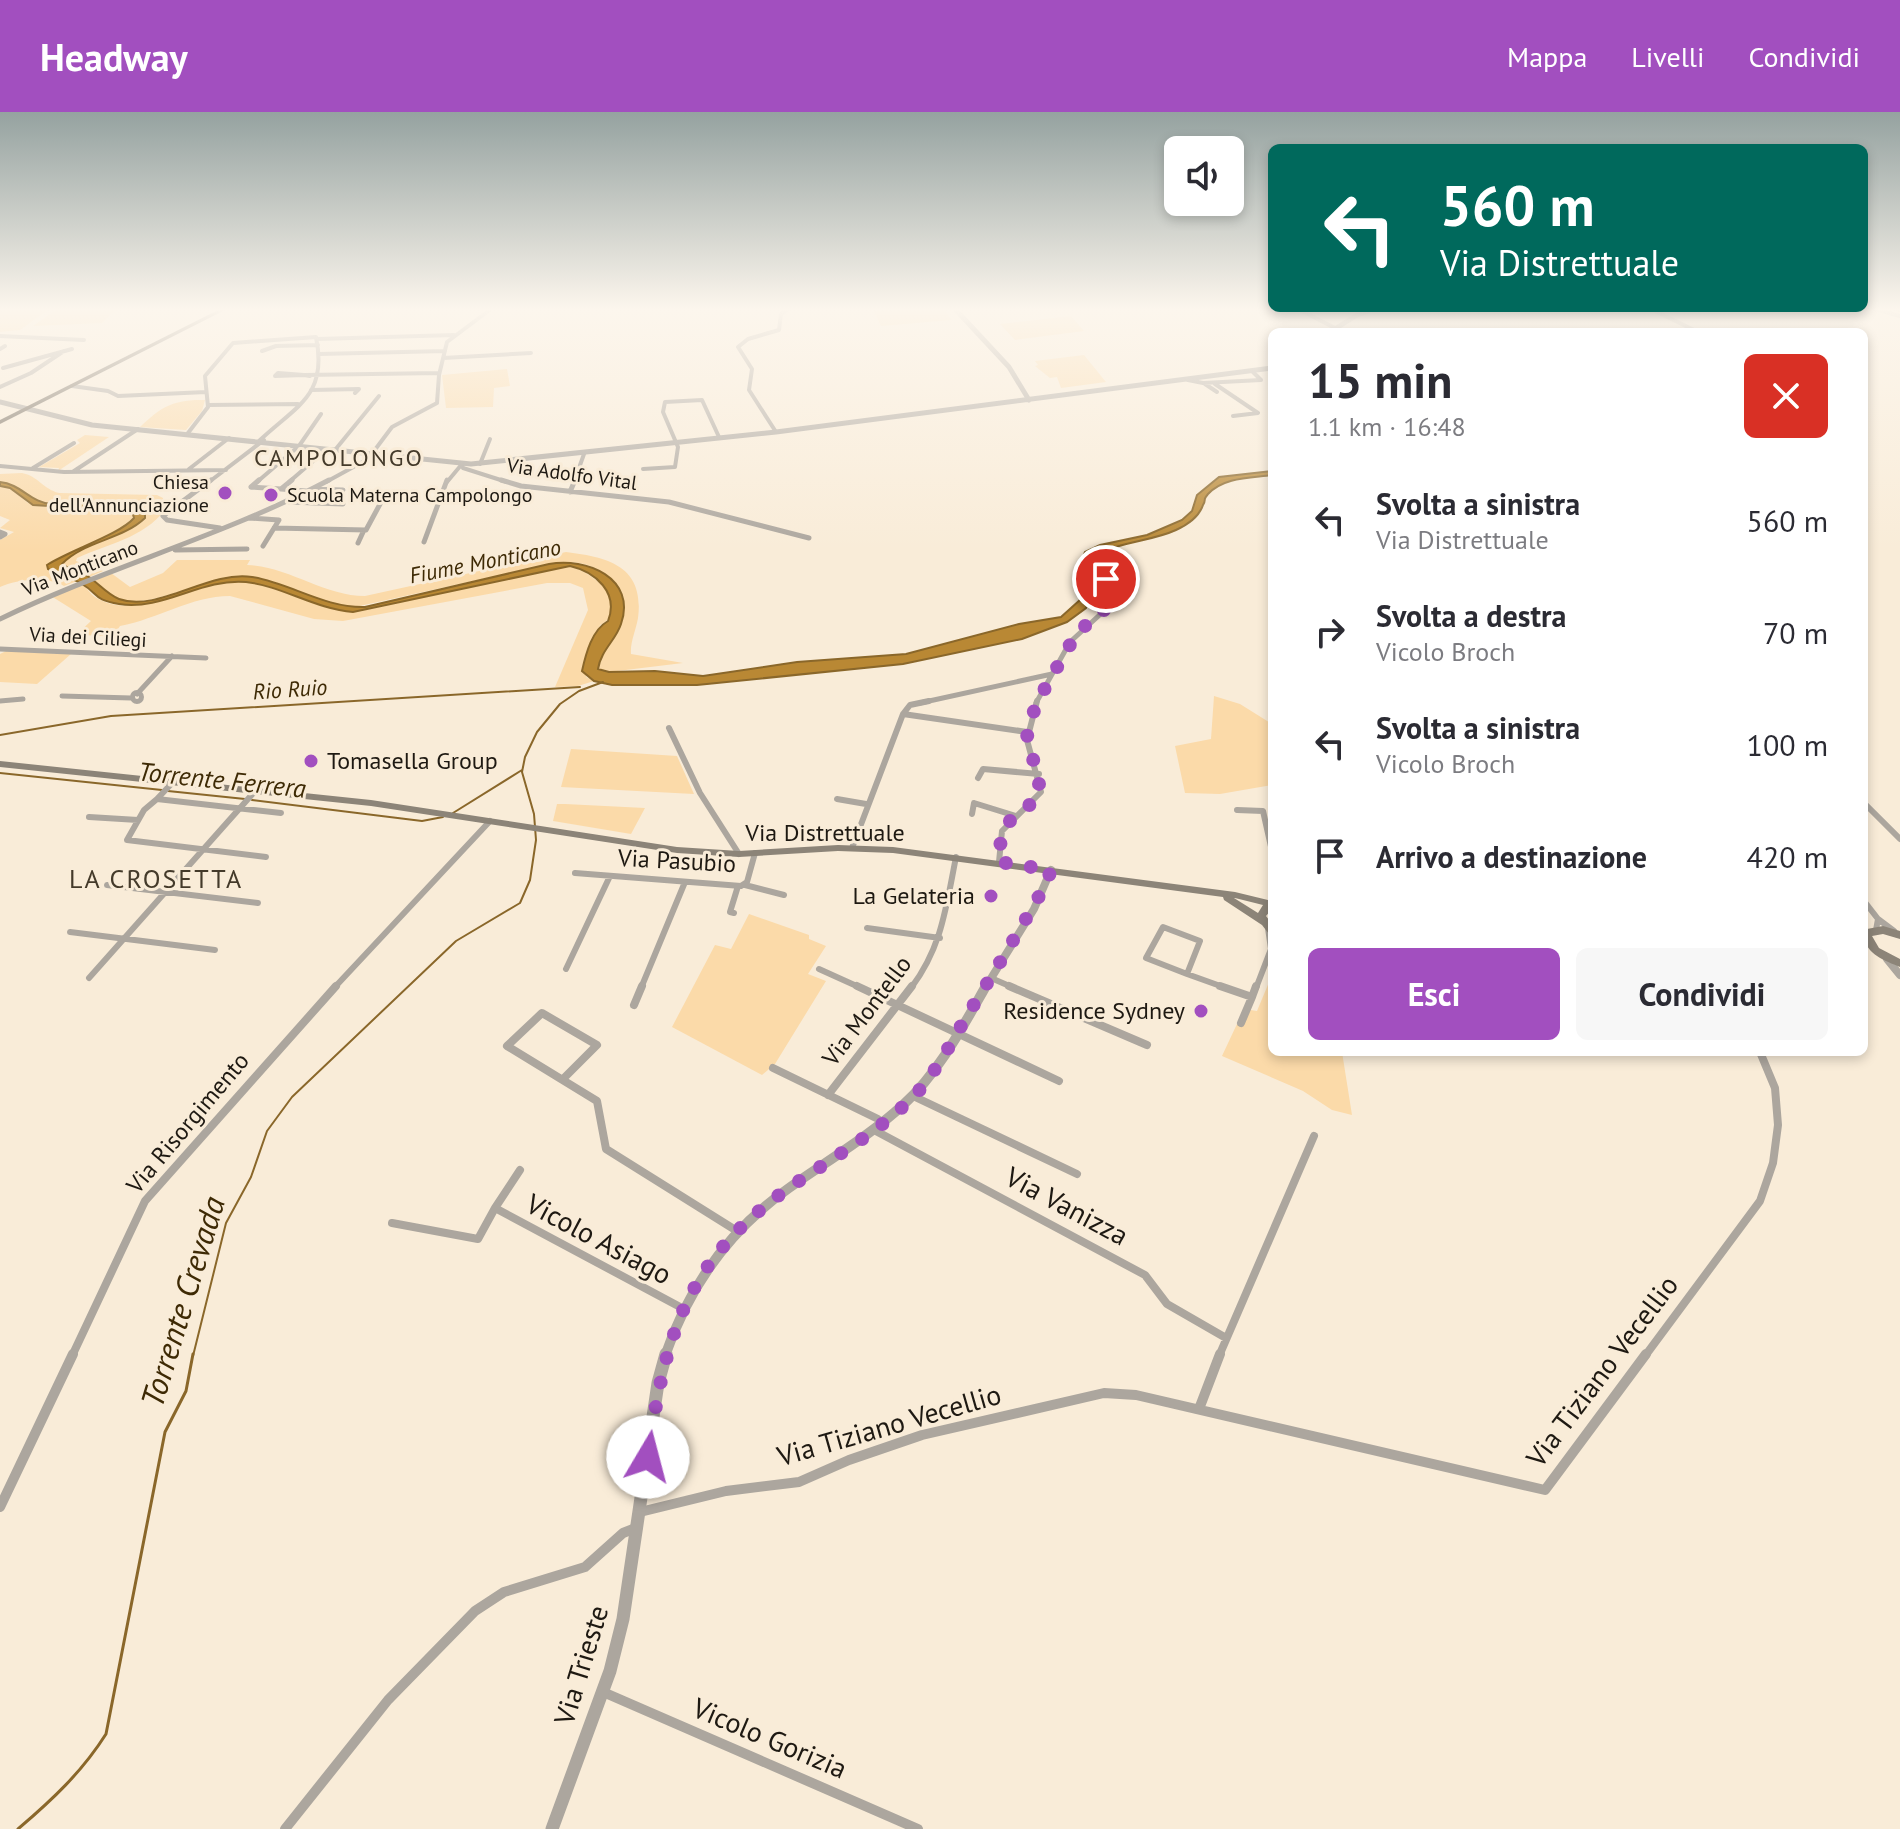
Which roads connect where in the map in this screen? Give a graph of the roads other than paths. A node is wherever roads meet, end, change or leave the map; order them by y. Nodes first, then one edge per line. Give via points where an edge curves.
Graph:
1 (67, 389) edge
2 (95, 389) edge
3 (353, 389) edge
4 (359, 389) edge
5 (438, 389) edge
6 (749, 389) edge
7 (1022, 389) edge
8 (1115, 389) edge
9 (1213, 389) edge
10 (1222, 389) edge
11 (311, 390) joint
12 (206, 392) joint
13 (1217, 392) dead end
14 (355, 393) dead end
15 (379, 396) dead end
16 (1029, 400) junction
17 (0, 402) edge
18 (299, 404) junction
19 (208, 405) junction
20 (35, 409) junction
21 (16, 410) junction
22 (321, 414) dead end
23 (1233, 417) dead end
24 (0, 422) edge
25 (138, 429) junction
26 (274, 430) junction
27 (776, 432) junction
28 (188, 433) junction
29 (266, 434) junction
30 (719, 437) junction
31 (229, 438) junction
32 (490, 439) dead end
33 (248, 440) junction
34 (261, 441) junction
35 (74, 443) dead end
36 (676, 443) junction
37 (299, 446) junction
38 (327, 449) junction
39 (335, 450) junction
40 (584, 454) junction
41 (373, 455) junction
42 (462, 464) junction
43 (480, 464) junction
44 (0, 466) edge
45 (31, 469) junction
46 (643, 469) dead end
47 (187, 470) junction
48 (226, 470) junction
49 (72, 472) junction
50 (281, 489) junction
51 (311, 490) junction
52 (343, 490) dead end
53 (570, 492) junction
54 (386, 493) dead end
55 (285, 502) junction
56 (343, 504) dead end
57 (247, 518) junction
58 (222, 528) junction
59 (274, 528) junction
60 (364, 530) junction
61 (809, 538) dead end
62 (424, 542) dead end
63 (358, 543) dead end
64 (263, 546) dead end
65 (173, 549) junction
66 (247, 549) dead end
67 (1106, 579) dead end
68 (0, 619) edge
69 (1, 649) edge
70 (172, 656) junction
71 (206, 658) dead end
72 (1052, 674) junction
73 (62, 696) dead end
74 (23, 699) dead end
75 (0, 701) edge
76 (903, 714) junction
77 (669, 728) dead end
78 (1027, 732) junction
79 (0, 764) edge
80 (1039, 774) junction
81 (978, 778) dead end
82 (172, 783) junction
83 (254, 792) junction
84 (159, 798) junction
85 (837, 799) dead end
86 (866, 804) junction
87 (241, 807) junction
88 (1868, 807) edge
89 (1237, 810) dead end
90 (1263, 811) junction
91 (1268, 812) edge
92 (281, 813) dead end
93 (972, 814) dead end
94 (1016, 816) junction
95 (89, 817) dead end
96 (138, 820) junction
97 (490, 821) junction
98 (1268, 833) edge
99 (1900, 839) edge
100 (852, 848) junction
101 (204, 849) junction
102 (755, 853) junction
103 (739, 854) junction
104 (266, 857) dead end
105 (956, 857) junction
106 (999, 862) junction
107 (1051, 870) junction
108 (575, 873) dead end
109 (610, 876) junction
110 (685, 882) junction
111 (107, 885) dead end
112 (741, 886) junction
113 (1202, 890) junction
114 (165, 892) junction
115 (784, 895) dead end
116 (258, 903) dead end
117 (1268, 903) edge
118 (1268, 907) edge
119 (734, 913) dead end
120 (1872, 926) edge
121 (1267, 927) edge
122 (867, 928) dead end
123 (70, 932) dead end
124 (1900, 934) edge
125 (940, 938) junction
126 (124, 939) junction
127 (1868, 945) edge
128 (215, 950) dead end
129 (1887, 959) junction
130 (1268, 961) edge
131 (1900, 963) edge
132 (566, 969) dead end
133 (819, 969) dead end
134 (1187, 974) junction
135 (1900, 975) edge
136 (89, 978) dead end
137 (991, 978) junction
138 (1252, 997) junction
139 (634, 1005) dead end
140 (899, 1005) junction
141 (1241, 1023) dead end
142 (957, 1032) junction
143 (1147, 1045) dead end
144 (1762, 1056) edge
145 (773, 1068) dead end
146 (563, 1079) junction
147 (1059, 1081) dead end
148 (828, 1095) junction
149 (913, 1096) junction
150 (876, 1124) junction
151 (1314, 1136) dead end
152 (520, 1170) dead end
153 (1077, 1174) dead end
154 (495, 1208) junction
155 (392, 1223) dead end
156 (737, 1231) junction
157 (682, 1308) junction
158 (1226, 1338) junction
159 (1199, 1409) junction
160 (0, 1507) edge
161 (639, 1520) junction
162 (603, 1692) junction
163 (285, 1829) edge
164 (552, 1829) edge
165 (918, 1829) edge

1 - 20 main road
2 - 12 street via 121,396
3 - 11 street
4 - 14 street
5 - 41 street, Via Monticano via 437,403 392,427
6 - 27 street
7 - 16 street
8 - 16 street
9 - 13 street
10 - 23 street via 1258,413
11 - 18 street
12 - 19 street
15 - 39 street
16 - 27 street
17 - 21 street
18 - 19 street
18 - 26 street
19 - 28 street
20 - 21 main road
20 - 25 street, Via Adolfo Vital via 79,423
21 - 24 main road
22 - 37 street
25 - 28 street, Via Adolfo Vital
25 - 49 street
26 - 29 street
26 - 34 street
27 - 30 street
28 - 31 street, Via Adolfo Vital
29 - 33 street
29 - 34 street
30 - 36 street
30 - 36 street via 702,400 665,402 663,412
31 - 33 street, Via Adolfo Vital
31 - 47 street
32 - 43 street
33 - 34 street, Via Adolfo Vital
34 - 37 street, Via Adolfo Vital
34 - 48 street
35 - 45 street
36 - 40 street
36 - 46 street via 675,467
37 - 38 street, Via Adolfo Vital
37 - 50 street via 251,487
38 - 39 street, Via Adolfo Vital
38 - 50 street
39 - 41 street, Via Adolfo Vital
40 - 43 street
40 - 53 street
41 - 42 street, Via Adolfo Vital
41 - 51 street, Via Monticano
42 - 43 street
42 - 53 street, Via Adolfo Vital via 501,482
42 - 62 street via 448,478
44 - 45 street
45 - 49 street
47 - 48 street
47 - 49 street
48 - 58 street via 163,519
50 - 51 street
51 - 52 street
51 - 55 street, Via Monticano
53 - 61 street, Via Adolfo Vital via 669,502
54 - 60 street
55 - 56 street
55 - 57 street, Via Monticano
57 - 58 street, Via Monticano
57 - 59 street via 279,520
58 - 65 street, Via Monticano
59 - 60 street
59 - 64 street
60 - 63 street
65 - 66 street, Via Monticano
65 - 68 street, Via Monticano
67 - 72 street via 1109,594 1103,613 1078,631
69 - 70 street, Via dei Ciliegi
70 - 71 street, Via dei Ciliegi
70 - 73 street, Via dei Ciliegi via 134,696
72 - 76 street via 910,705
72 - 78 street
74 - 75 street
76 - 78 street
76 - 86 street
77 - 103 street via 700,793
78 - 80 street
79 - 82 main road, Via Distrettuale
80 - 81 street via 983,769
80 - 94 street via 1039,796
82 - 83 main road, Via Distrettuale
82 - 84 street
83 - 87 street
83 - 97 main road, Via Distrettuale
84 - 87 street
84 - 96 street
85 - 86 street
86 - 100 street
87 - 92 street
87 - 101 street
88 - 99 street
89 - 90 street
90 - 91 street
90 - 98 street
93 - 94 street via 974,803
94 - 106 street via 1000,835
95 - 96 street
96 - 101 street via 127,840
97 - 103 main road, Via Distrettuale via 677,850
97 - 160 street, Via Risorgimento via 282,1044 145,1201
100 - 102 main road, Via Distrettuale
100 - 105 main road, Via Distrettuale
101 - 104 street
101 - 114 street
102 - 103 main road, Via Distrettuale
102 - 112 street, Via Pasubio
105 - 106 main road, Via Distrettuale
105 - 125 street, Via Montello
106 - 107 main road, Via Distrettuale
107 - 113 main road, Via Distrettuale
107 - 137 street
108 - 109 street, Via Pasubio
109 - 110 street, Via Pasubio
109 - 132 street
110 - 112 street, Via Pasubio
110 - 139 street
111 - 114 street
112 - 115 street
112 - 119 street via 730,912
113 - 117 main road
113 - 121 main road via 1236,902
114 - 116 street
114 - 126 street
118 - 121 main road via 1262,912
120 - 124 main road
122 - 125 street
123 - 126 street
125 - 140 street, Via Montello
126 - 128 street
126 - 136 street
127 - 129 main road
129 - 131 main road
129 - 135 street
130 - 138 street
133 - 140 street
134 - 134 street via 1200,941 1163,927 1146,958
134 - 138 street
137 - 142 street
137 - 143 street
138 - 141 street
140 - 142 street
140 - 148 street, Via Montello
142 - 147 street
142 - 149 street
144 - 159 street, Via Tiziano Vecellio via 1774,1076 1778,1123 1771,1174 1760,1201 1545,1490
145 - 148 street, Via Vanizza
146 - 146 street via 597,1045 542,1013 507,1046
146 - 156 street via 597,1101 606,1149
148 - 150 street, Via Vanizza
149 - 150 street
149 - 153 street, Via Vanizza
150 - 156 street
150 - 158 street, Via Vanizza via 1145,1275 1167,1304
151 - 158 street
152 - 154 street, Vicolo Asiago
154 - 155 street, Vicolo Asiago via 478,1239
154 - 157 street, Vicolo Asiago
156 - 157 street
157 - 161 street via 658,1383
158 - 159 street
159 - 161 street, Via Tiziano Vecellio via 1104,1393 922,1435 799,1482 717,1492
161 - 162 street, Via Trieste via 627,1602
161 - 163 street, Via Tiziano Vecellio via 586,1566 549,1581 514,1587 466,1620 371,1718
162 - 164 street, Via Trieste
162 - 165 street, Vicolo Gorizia

